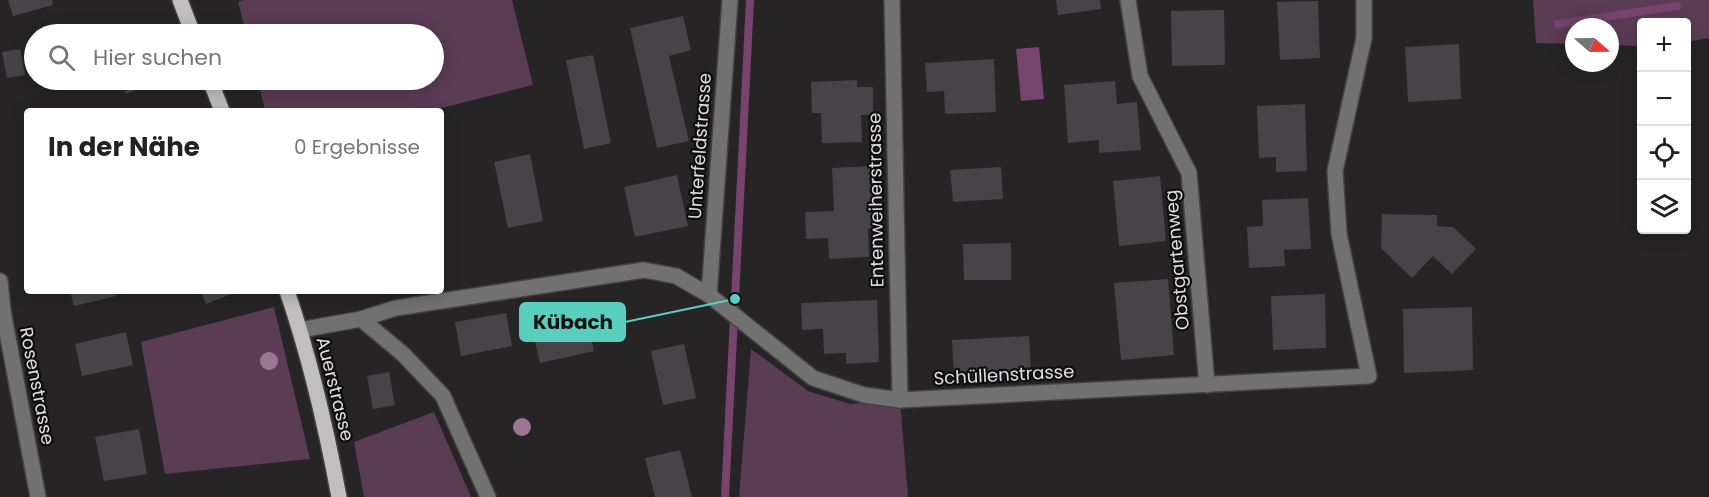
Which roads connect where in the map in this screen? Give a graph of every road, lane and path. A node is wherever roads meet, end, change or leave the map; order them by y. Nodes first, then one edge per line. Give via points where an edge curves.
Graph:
1 (180, 0) edge
2 (730, 0) edge
3 (892, 0) edge
4 (1128, 0) edge
5 (1365, 0) edge
6 (189, 24) edge
7 (214, 90) edge
8 (221, 108) edge
9 (0, 281) edge
10 (288, 294) edge
11 (714, 299) junction
12 (361, 319) junction
13 (300, 330) junction
14 (1207, 385) junction
15 (900, 400) junction
16 (38, 497) edge
17 (339, 497) edge
18 (488, 497) edge

1 - 6 main road
2 - 11 street, Unterfeldstrasse
3 - 15 street, Entenweiherstrasse
4 - 14 street, Obstgartenweg via 1140,76 1189,173
5 - 14 street, Schüllenstrasse via 1365,38 1335,171 1339,234 1369,376
7 - 8 main road
9 - 16 street, Rosenstrasse
10 - 13 main road, Auerstrasse
11 - 12 street, Schüllenstrasse via 676,276 644,270 396,308
11 - 15 street, Schüllenstrasse via 813,378 864,395
12 - 13 street, Schüllenstrasse
12 - 18 street via 403,354 443,396
13 - 17 main road, Auerstrasse
14 - 15 street, Schüllenstrasse

